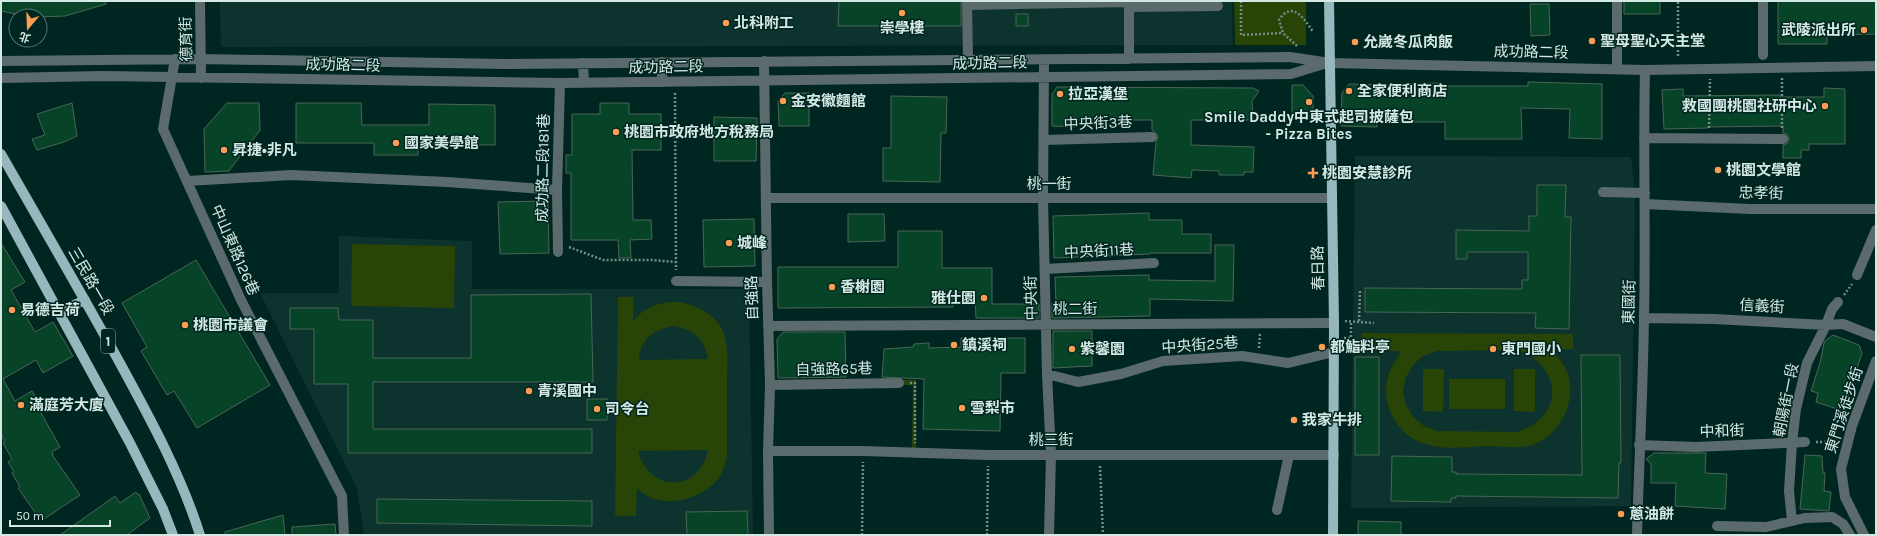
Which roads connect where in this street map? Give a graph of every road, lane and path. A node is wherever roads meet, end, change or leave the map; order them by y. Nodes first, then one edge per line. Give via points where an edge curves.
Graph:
1 (200, 1) edge
2 (1241, 1) edge
3 (1329, 1) edge
4 (1617, 1) edge
5 (1678, 1) edge
6 (1763, 1) edge
7 (967, 3) edge
8 (1129, 4) edge
9 (1218, 6) dead end
10 (1313, 32) dead end
11 (1283, 33) junction
12 (1300, 48) dead end
13 (1763, 55) dead end
14 (1678, 56) dead end
15 (176, 59) junction
16 (201, 59) junction
17 (968, 59) junction
18 (1129, 59) junction
19 (103, 60) junction
20 (1044, 60) junction
21 (1, 61) edge
22 (764, 61) junction
23 (662, 62) junction
24 (1330, 62) junction
25 (583, 63) junction
26 (1876, 66) edge
27 (1782, 68) junction
28 (1617, 69) junction
29 (1710, 69) junction
30 (1645, 70) junction
31 (103, 76) junction
32 (171, 77) junction
33 (1044, 77) junction
34 (1, 78) edge
35 (201, 78) junction
36 (765, 81) junction
37 (662, 82) junction
38 (675, 82) junction
39 (560, 83) junction
40 (584, 83) junction
41 (1152, 137) dead end
42 (1644, 138) junction
43 (1709, 138) junction
44 (1782, 139) joint
45 (1044, 140) junction
46 (1, 154) edge
47 (187, 181) junction
48 (557, 190) junction
49 (1603, 192) dead end
50 (1645, 193) junction
51 (767, 198) junction
52 (1331, 198) junction
53 (1043, 199) junction
54 (1645, 204) junction
55 (1, 206) edge
56 (1876, 209) edge
57 (1876, 230) edge
58 (558, 248) joint
59 (676, 262) junction
60 (1154, 263) dead end
61 (1046, 269) junction
62 (1857, 275) joint
63 (676, 281) joint
64 (767, 282) junction
65 (1360, 291) dead end
66 (86, 300) junction
67 (1838, 302) joint
68 (59, 312) junction
69 (1644, 318) junction
70 (1359, 321) junction
71 (1260, 323) junction
72 (1334, 323) junction
73 (1374, 323) dead end
74 (1046, 324) junction
75 (1826, 325) junction
76 (768, 326) junction
77 (1876, 337) edge
78 (1351, 338) dead end
79 (1334, 352) junction
80 (1259, 358) junction
81 (1876, 361) edge
82 (1047, 374) junction
83 (899, 383) joint
84 (770, 385) junction
85 (1805, 442) joint
86 (1848, 442) junction
87 (1792, 443) junction
88 (1640, 445) junction
89 (768, 451) junction
90 (863, 451) junction
91 (915, 453) junction
92 (988, 455) junction
93 (1051, 455) junction
94 (1100, 455) junction
95 (1289, 455) junction
96 (1334, 455) junction
97 (1277, 510) dead end
98 (1792, 521) junction
99 (1717, 526) dead end
100 (173, 535) edge
101 (200, 535) edge
102 (344, 535) edge
103 (769, 535) edge
104 (862, 535) edge
105 (987, 535) edge
106 (1049, 535) edge
107 (1103, 535) edge
108 (1333, 535) edge
109 (1637, 535) edge
110 (1850, 535) edge
111 (1864, 535) edge

1 - 16 street, 德育街
2 - 11 path via 1242,36
3 - 24 main road, 春日路
4 - 28 street
5 - 14 path
6 - 13 street
7 - 8 street
7 - 17 street
8 - 9 street
8 - 18 street
10 - 11 path via 1302,15 1290,9 1283,12 1279,20
11 - 12 path
15 - 16 street, 成功路二段
15 - 19 street, 成功路二段
15 - 32 street, 中山東路126巷
16 - 25 street, 成功路二段
16 - 35 street, 德育街
17 - 20 street, 成功路二段
17 - 22 street, 成功路二段
18 - 20 street, 成功路二段
18 - 24 street, 成功路二段 via 1290,57
19 - 21 street, 成功路二段
19 - 31 street
20 - 33 street, 中央街
22 - 23 street, 成功路二段
22 - 36 street, 自強路
23 - 25 street, 成功路二段
23 - 37 street
24 - 28 street, 成功路二段
24 - 33 street, 成功路二段 via 1291,74
24 - 52 main road, 春日路
25 - 40 street
26 - 27 street, 成功路二段
27 - 29 street, 成功路二段
27 - 44 path
28 - 30 street, 成功路二段
29 - 30 street, 成功路二段
29 - 43 path
30 - 42 street, 東國街
31 - 32 street, 成功路二段
31 - 34 street, 成功路二段
32 - 35 street, 成功路二段
32 - 47 street, 中山東路126巷 via 163,128
33 - 36 street, 成功路二段
33 - 45 street, 中央街
35 - 39 street, 成功路二段
36 - 38 street, 成功路二段
36 - 51 street, 自強路
37 - 38 street, 成功路二段
37 - 40 street, 成功路二段
38 - 59 path
39 - 40 street, 成功路二段
39 - 48 street, 成功路二段181巷
41 - 45 street, 中央街3巷
42 - 43 street
42 - 50 street, 東國街
43 - 44 street
45 - 53 street, 中央街
46 - 66 main road, 三民路一段 / 1
47 - 48 street via 290,175
47 - 102 street, 中山東路126巷 via 241,300 342,496
48 - 58 street, 成功路二段181巷
49 - 50 street
50 - 54 street, 東國街
51 - 53 street, 桃一街
51 - 64 street, 自強路
52 - 53 street, 桃一街
52 - 72 main road, 春日路
53 - 61 street, 中央街
54 - 56 street, 忠孝街 via 1750,209
54 - 69 street, 東國街
55 - 68 main road, 1
57 - 62 street
58 - 59 path via 603,260
59 - 63 path
60 - 61 street, 中央街11巷
61 - 74 street, 中央街
62 - 67 path
63 - 64 street
64 - 76 street, 自強路
65 - 70 path
66 - 68 main road
66 - 101 main road, 三民路一段 / 1 via 180,478
67 - 75 street, 朝陽街一段 via 1832,309
68 - 100 main road, 1 via 130,443
69 - 75 street, 信義街
69 - 88 street, 東國街
70 - 73 path
70 - 78 path via 1352,321
71 - 72 street, 桃二街
71 - 74 street, 桃二街
71 - 80 path
72 - 79 main road, 春日路
74 - 76 street, 桃二街
74 - 82 street, 中央街
75 - 77 street, 信義街 via 1843,324
75 - 87 street, 朝陽街一段 via 1807,362 1796,409
76 - 84 street, 自強路
79 - 80 street, 中央街25巷 via 1288,363
79 - 96 main road, 春日路
80 - 82 street, 中央街25巷 via 1242,356 1163,360 1121,374 1078,382
81 - 86 street, 東門溪徒步街
82 - 93 street, 中央街
83 - 84 street, 自強路65巷
83 - 91 path via 915,383
84 - 89 street, 自強路
85 - 86 path
85 - 87 street, 中和街
86 - 111 street, 東門溪徒步街 via 1841,469 1845,497
87 - 88 street, 中和街 via 1696,447
87 - 98 street, 朝陽街一段 via 1789,491
88 - 109 street, 東國街
89 - 90 street, 桃三街
89 - 103 street, 自強路
90 - 91 street, 桃三街
90 - 104 path
91 - 92 street, 桃三街
92 - 93 street, 桃三街
92 - 105 path
93 - 94 street, 桃三街
93 - 106 street, 中央街
94 - 95 street, 桃三街
94 - 107 path
95 - 96 street, 桃三街
95 - 97 street
96 - 108 main road, 春日路
98 - 99 street via 1766,527
98 - 110 street via 1832,517 1843,524

